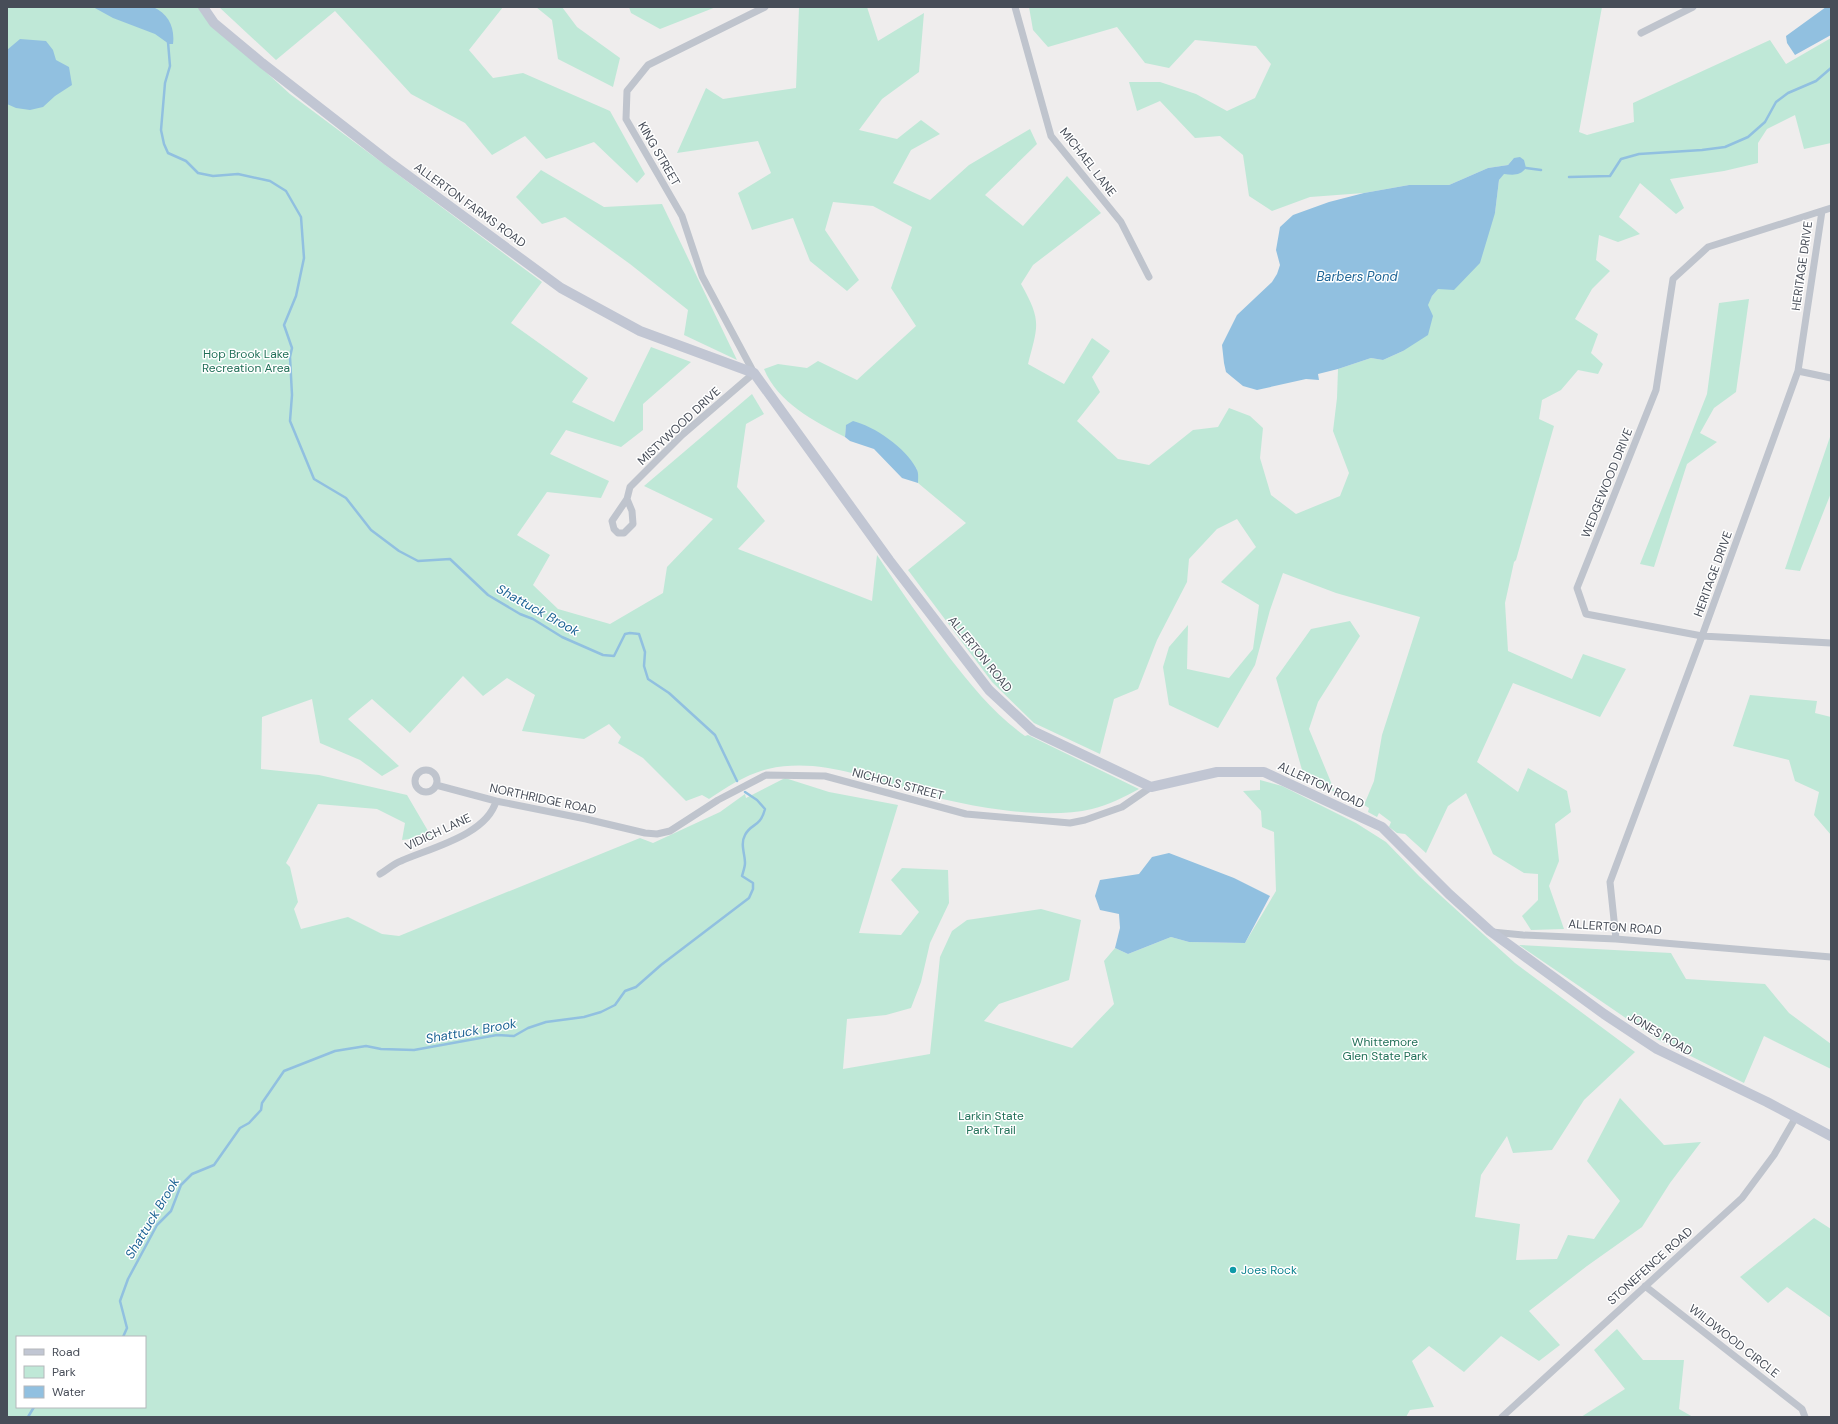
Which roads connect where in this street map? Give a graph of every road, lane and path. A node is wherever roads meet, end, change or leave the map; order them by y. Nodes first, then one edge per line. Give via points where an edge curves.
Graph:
1 (203, 7) edge
2 (765, 7) edge
3 (1015, 7) edge
4 (1693, 7) edge
5 (1641, 33) dead end
6 (1831, 208) edge
7 (1822, 210) junction
8 (1149, 277) dead end
9 (1798, 371) junction
10 (754, 373) junction
11 (1831, 378) edge
12 (627, 499) dead end
13 (1702, 636) junction
14 (1831, 643) edge
15 (436, 785) dead end
16 (1151, 787) junction
17 (496, 801) junction
18 (645, 833) joint
19 (380, 874) dead end
20 (1490, 932) junction
21 (1616, 939) junction
22 (1831, 957) edge
23 (1796, 1117) junction
24 (1831, 1136) edge
25 (1645, 1286) junction
26 (1506, 1416) edge
27 (1805, 1417) edge

1 - 10 street, ALLERTON FARMS ROAD via 214,23 262,63 388,161 561,288 640,331
2 - 10 street, KING STREET via 648,65 627,91 626,119 682,216 702,276
3 - 8 street, MICHAEL LANE via 1051,136 1121,222
4 - 5 street
6 - 7 street
7 - 9 street, HERITAGE DRIVE
7 - 13 street, WEDGEWOOD DRIVE via 1708,247 1673,279 1656,390 1577,588 1586,614
9 - 11 street
9 - 13 street, HERITAGE DRIVE
10 - 12 street, MISTYWOOD DRIVE via 682,435 630,487
10 - 16 street, ALLERTON ROAD via 889,560 989,690 1033,731
13 - 14 street, WEDGEWOOD DRIVE
13 - 21 street, HERITAGE DRIVE via 1610,882
15 - 17 street, NORTHRIDGE ROAD
16 - 18 street, NICHOLS STREET via 1122,808 1070,823 966,814 824,776 766,774 718,800 670,831
16 - 20 street, ALLERTON ROAD via 1217,772 1264,772 1382,827
17 - 18 street, NORTHRIDGE ROAD
17 - 19 street, VIDICH LANE via 490,815 476,829 399,862
20 - 21 street, ALLERTON ROAD
20 - 23 street, JONES ROAD via 1642,1040 1679,1061
21 - 22 street, ALLERTON ROAD
23 - 24 street, JONES ROAD
23 - 25 street, STONEFENCE ROAD via 1774,1155 1742,1198
25 - 26 street, STONEFENCE ROAD
25 - 27 street, WILDWOOD CIRCLE via 1802,1408

